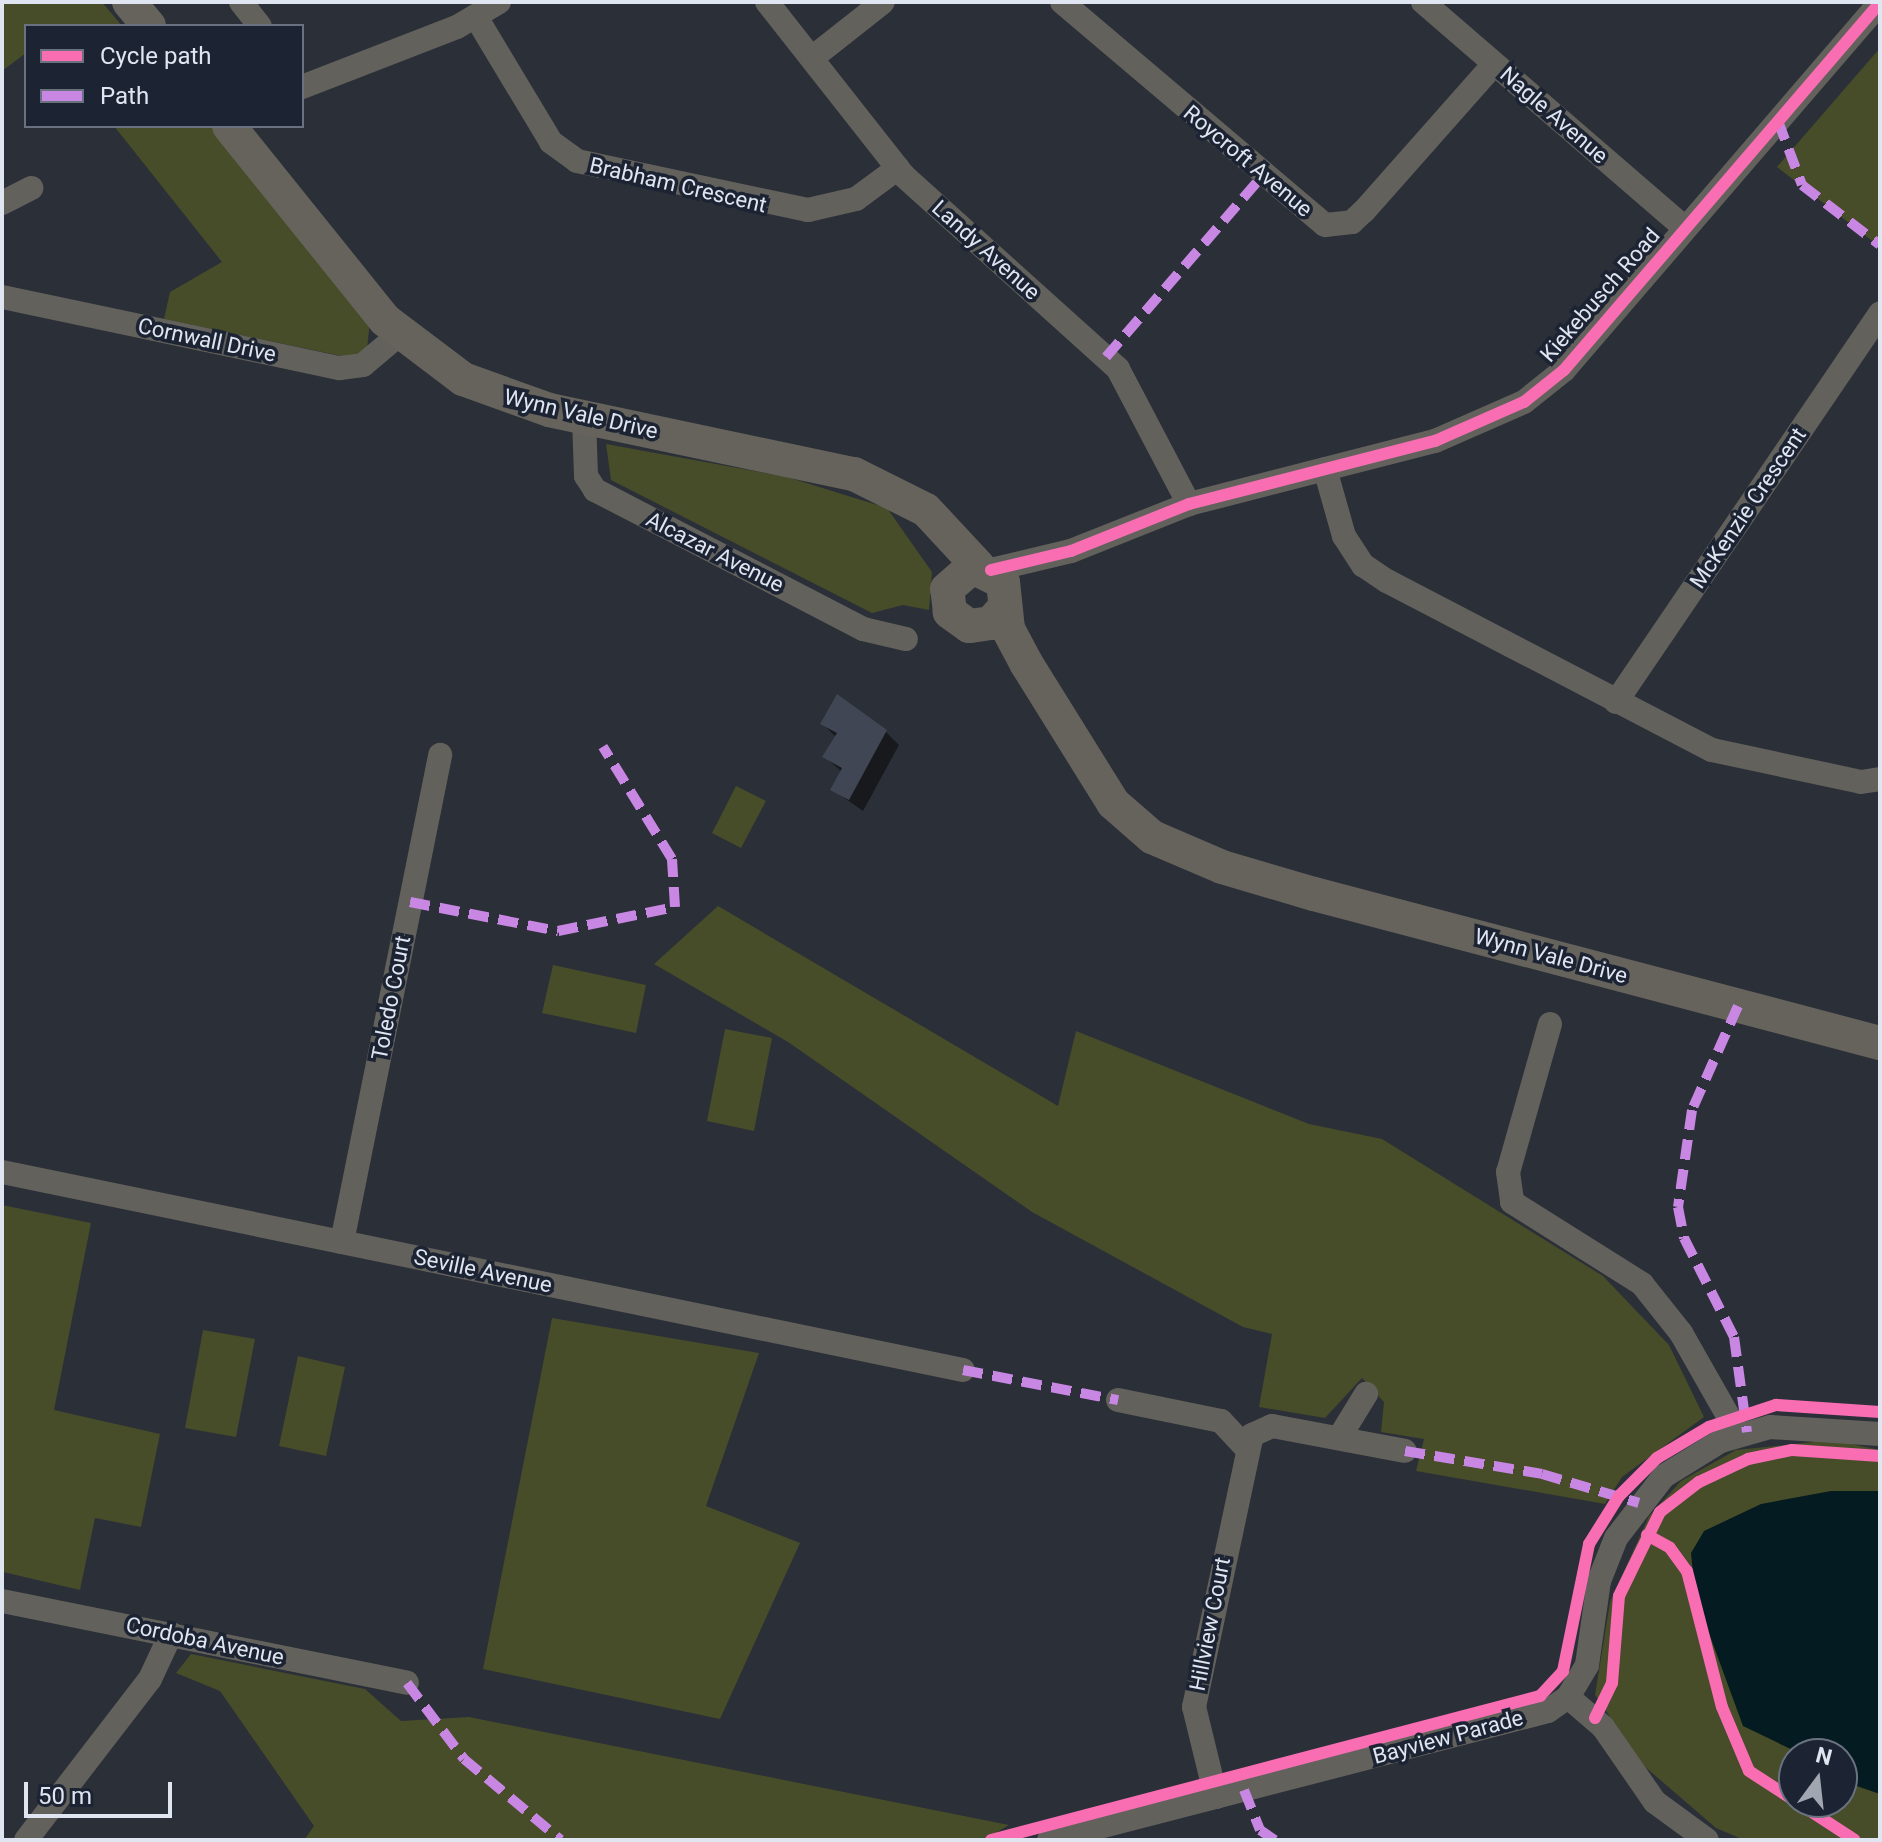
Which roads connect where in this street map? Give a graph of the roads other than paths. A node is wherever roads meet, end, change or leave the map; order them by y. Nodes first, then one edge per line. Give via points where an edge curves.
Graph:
1 (129, 2) edge
2 (241, 2) edge
3 (499, 2) edge
4 (767, 2) edge
5 (883, 2) edge
6 (1062, 2) edge
7 (1423, 2) edge
8 (1880, 3) edge
9 (476, 17) junction
10 (147, 24) edge
11 (258, 24) edge
12 (812, 58) junction
13 (1494, 64) junction
14 (304, 83) edge
15 (241, 130) edge
16 (898, 168) junction
17 (31, 188) dead end
18 (2, 203) edge
19 (1685, 228) junction
20 (2, 297) edge
21 (1880, 313) edge
22 (401, 333) junction
23 (584, 418) junction
24 (1325, 469) junction
25 (896, 494) junction
26 (1189, 504) junction
27 (995, 585) junction
28 (947, 589) junction
29 (974, 626) junction
30 (906, 639) dead end
31 (1616, 702) junction
32 (440, 755) dead end
33 (1880, 779) edge
34 (1222, 867) junction
35 (1550, 1024) dead end
36 (1880, 1043) edge
37 (2, 1172) edge
38 (342, 1242) junction
39 (963, 1370) dead end
40 (1366, 1394) dead end
41 (1118, 1400) dead end
42 (1880, 1434) edge
43 (1739, 1435) junction
44 (1339, 1438) junction
45 (1247, 1449) junction
46 (1405, 1451) dead end
47 (2, 1601) edge
48 (171, 1634) junction
49 (407, 1683) dead end
50 (1568, 1697) junction
51 (1216, 1797) junction
52 (26, 1840) edge
53 (1049, 1840) edge
54 (1707, 1840) edge

1 - 10 main road
2 - 11 street
3 - 9 street
4 - 12 street, Landy Avenue
5 - 12 street
6 - 13 street, Roycroft Avenue via 1325,225 1352,222 1364,211
7 - 13 street, Nagle Avenue
8 - 19 street, Kiekebusch Road
9 - 14 street
9 - 16 street, Brabham Crescent via 545,133 577,161 808,210 856,199
12 - 16 street, Landy Avenue
13 - 19 street, Nagle Avenue
15 - 22 main road, Wynn Vale Drive
16 - 26 street, Landy Avenue via 1118,369
17 - 18 street
19 - 24 street, Kiekebusch Road via 1564,370 1524,402 1435,441
20 - 22 street, Cornwall Drive via 340,368 363,365
21 - 31 street, McKenzie Crescent
22 - 23 main road, Wynn Vale Drive via 481,388
23 - 25 main road, Wynn Vale Drive via 841,470
23 - 30 street, Alcazar Avenue via 585,468 595,490 863,629
24 - 26 street, Kiekebusch Road
24 - 31 street via 1344,536 1363,565
25 - 27 main road, Wynn Vale Drive via 938,518
25 - 28 main road, Wynn Vale Drive via 939,546
26 - 27 street, Kiekebusch Road
27 - 28 main road via 961,571
27 - 29 main road via 991,623
27 - 34 main road, Wynn Vale Drive via 1026,663 1113,803 1137,828
28 - 29 main road via 950,612
29 - 34 main road, Wynn Vale Drive via 1012,671 1108,821 1162,855
31 - 33 street via 1712,750 1861,782
32 - 38 street, Toledo Court
34 - 36 main road, Wynn Vale Drive
35 - 43 street via 1508,1172 1512,1202 1642,1284 1681,1333
37 - 38 street, Seville Avenue
38 - 39 street, Seville Avenue
40 - 44 street
41 - 45 street via 1221,1421
42 - 43 street via 1797,1424
43 - 50 street via 1677,1466 1628,1517 1603,1569 1587,1665
44 - 45 street via 1272,1426 1252,1435
44 - 46 street
45 - 51 street, Hillview Court via 1194,1707
47 - 48 street, Cordoba Avenue
48 - 49 street, Cordoba Avenue
48 - 52 street via 150,1679
50 - 51 street, Bayview Parade via 1548,1711
50 - 54 street via 1603,1727 1655,1802
51 - 53 street, Bayview Parade

